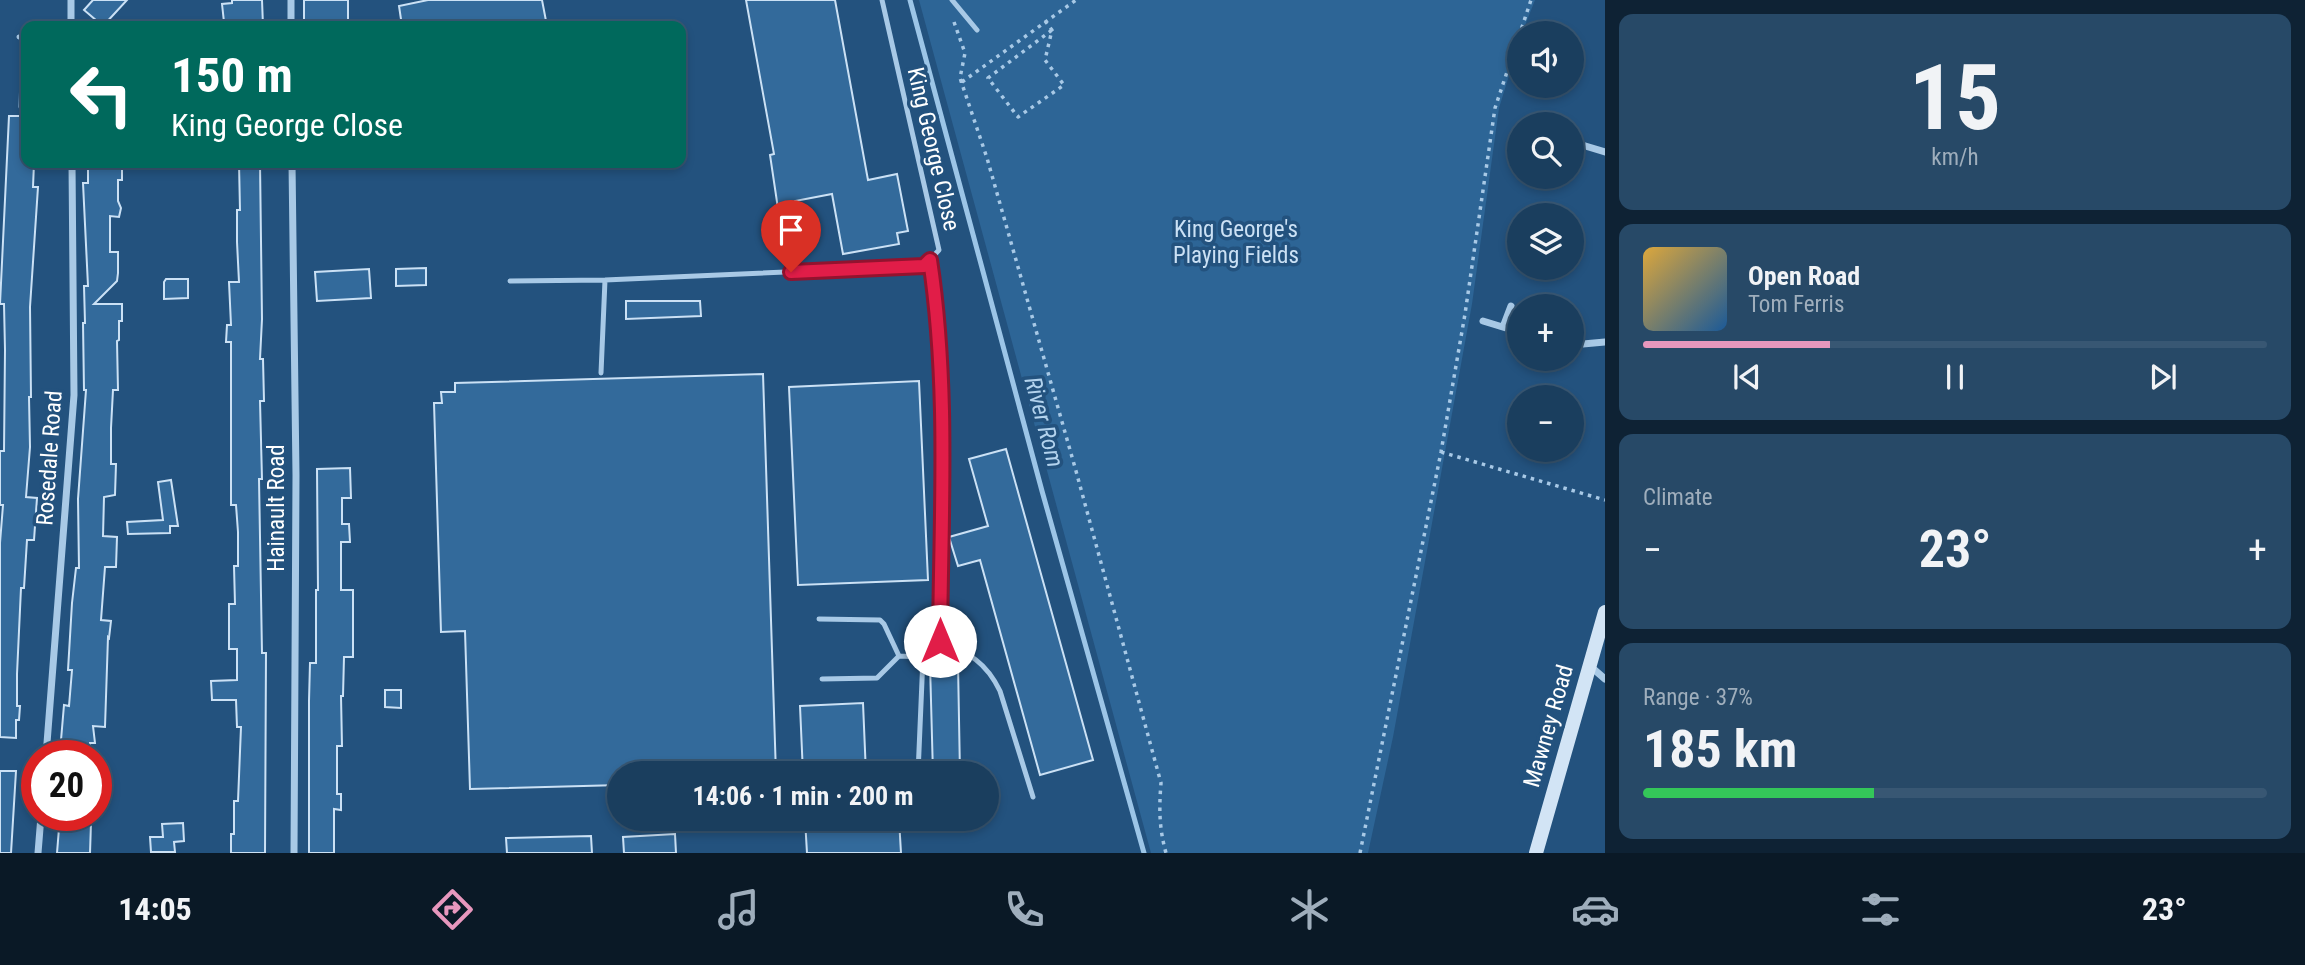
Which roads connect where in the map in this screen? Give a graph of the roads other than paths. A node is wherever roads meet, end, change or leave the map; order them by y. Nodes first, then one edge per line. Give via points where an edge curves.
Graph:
1 (71, 0) edge
2 (291, 0) edge
3 (882, 0) edge
4 (952, 0) edge
5 (71, 21) edge
6 (290, 21) edge
7 (976, 30) dead end
8 (1584, 146) edge
9 (1605, 152) edge
10 (72, 168) edge
11 (292, 168) edge
12 (930, 260) junction
13 (605, 280) junction
14 (510, 281) dead end
15 (1507, 316) edge
16 (1483, 321) dead end
17 (1503, 327) junction
18 (1507, 328) edge
19 (1605, 342) edge
20 (1584, 344) edge
21 (601, 373) dead end
22 (1605, 612) edge
23 (819, 619) dead end
24 (940, 641) junction
25 (899, 656) junction
26 (923, 657) junction
27 (1590, 666) junction
28 (821, 679) dead end
29 (1605, 679) edge
30 (47, 740) edge
31 (919, 761) edge
32 (1033, 797) dead end
33 (40, 831) edge
34 (38, 853) edge
35 (294, 853) edge
36 (1536, 853) edge

1 - 5 street
2 - 6 street
3 - 12 lane, King George Close via 939,250
4 - 7 lane
8 - 9 street
10 - 30 street, Rosedale Road via 74,395
11 - 35 street, Hainault Road
12 - 13 lane, King George Close via 924,266
12 - 24 lane via 941,385
13 - 14 lane, King George Close
13 - 21 lane
15 - 17 street
16 - 17 street
17 - 18 street
19 - 20 street
22 - 27 street, Mawney Road
23 - 25 lane via 880,620
24 - 26 lane
24 - 32 lane via 967,652 993,677
25 - 26 lane
25 - 28 lane via 877,678
26 - 31 lane
27 - 29 street
27 - 36 street, Mawney Road
33 - 34 street

